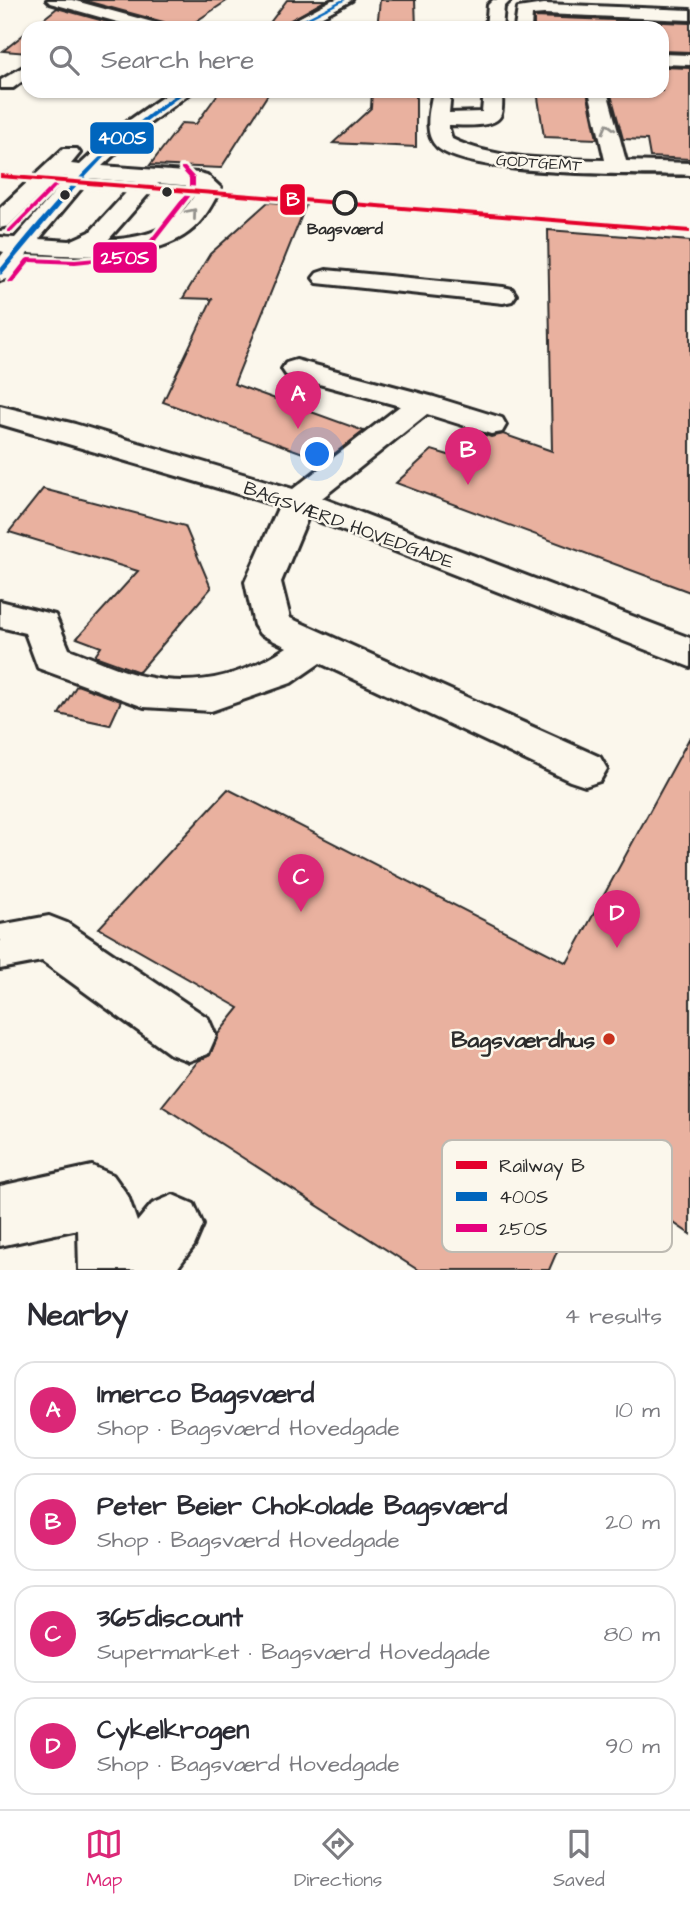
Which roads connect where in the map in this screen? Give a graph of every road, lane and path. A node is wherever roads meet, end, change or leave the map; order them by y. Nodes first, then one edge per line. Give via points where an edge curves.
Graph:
1 (55, 0) edge
2 (344, 0) edge
3 (503, 0) edge
4 (690, 15) edge
5 (127, 21) edge
6 (302, 21) edge
7 (495, 21) edge
8 (523, 21) edge
9 (669, 59) edge
10 (690, 60) edge
11 (21, 74) edge
12 (7, 84) dead end
13 (147, 98) edge
14 (173, 98) edge
15 (441, 98) edge
16 (492, 98) edge
17 (600, 98) edge
18 (440, 118) junction
19 (103, 126) dead end
20 (84, 142) dead end
21 (617, 166) junction
22 (52, 169) junction
23 (690, 169) edge
24 (85, 172) junction
25 (142, 175) junction
26 (173, 178) junction
27 (0, 221) edge
28 (134, 244) junction
29 (11, 245) edge
30 (74, 248) junction
31 (0, 273) edge
32 (326, 278) dead end
33 (503, 295) dead end
34 (296, 369) dead end
35 (423, 403) junction
36 (0, 415) edge
37 (491, 425) dead end
38 (298, 500) junction
39 (0, 614) edge
40 (317, 646) junction
41 (690, 653) edge
42 (585, 769) dead end
43 (0, 947) edge
44 (189, 1036) dead end
45 (0, 1216) edge
46 (110, 1270) edge

1 - 5 street
2 - 6 street
3 - 7 street via 496,5
4 - 8 street via 544,9 524,11
9 - 10 street
11 - 12 street
13 - 19 street
14 - 24 street via 142,117
15 - 18 street, GODTGEMT
16 - 18 street via 491,115 477,120
21 -> 17 street
18 - 21 street, GODTGEMT via 439,134 444,142 481,158
20 - 22 street
21 - 23 street, GODTGEMT
22 - 24 street
22 - 27 street
24 - 25 street
24 - 29 street
25 - 26 street
25 - 30 street via 148,182 98,237
26 - 28 street via 179,184
28 -> 26 street via 180,228 210,188 199,180
28 - 30 street
29 - 30 street
29 - 31 street
32 - 33 street
34 - 35 street
35 - 37 street
35 - 38 street
36 - 38 street, BAGSVÆRD HOVEDGADE
38 - 40 street via 263,582 273,625
38 - 41 street, BAGSVÆRD HOVEDGADE
39 - 40 street via 42,624 52,658 144,692 211,696 277,673
40 - 42 street
43 - 44 street via 49,938
45 - 46 street via 92,1196 107,1217

